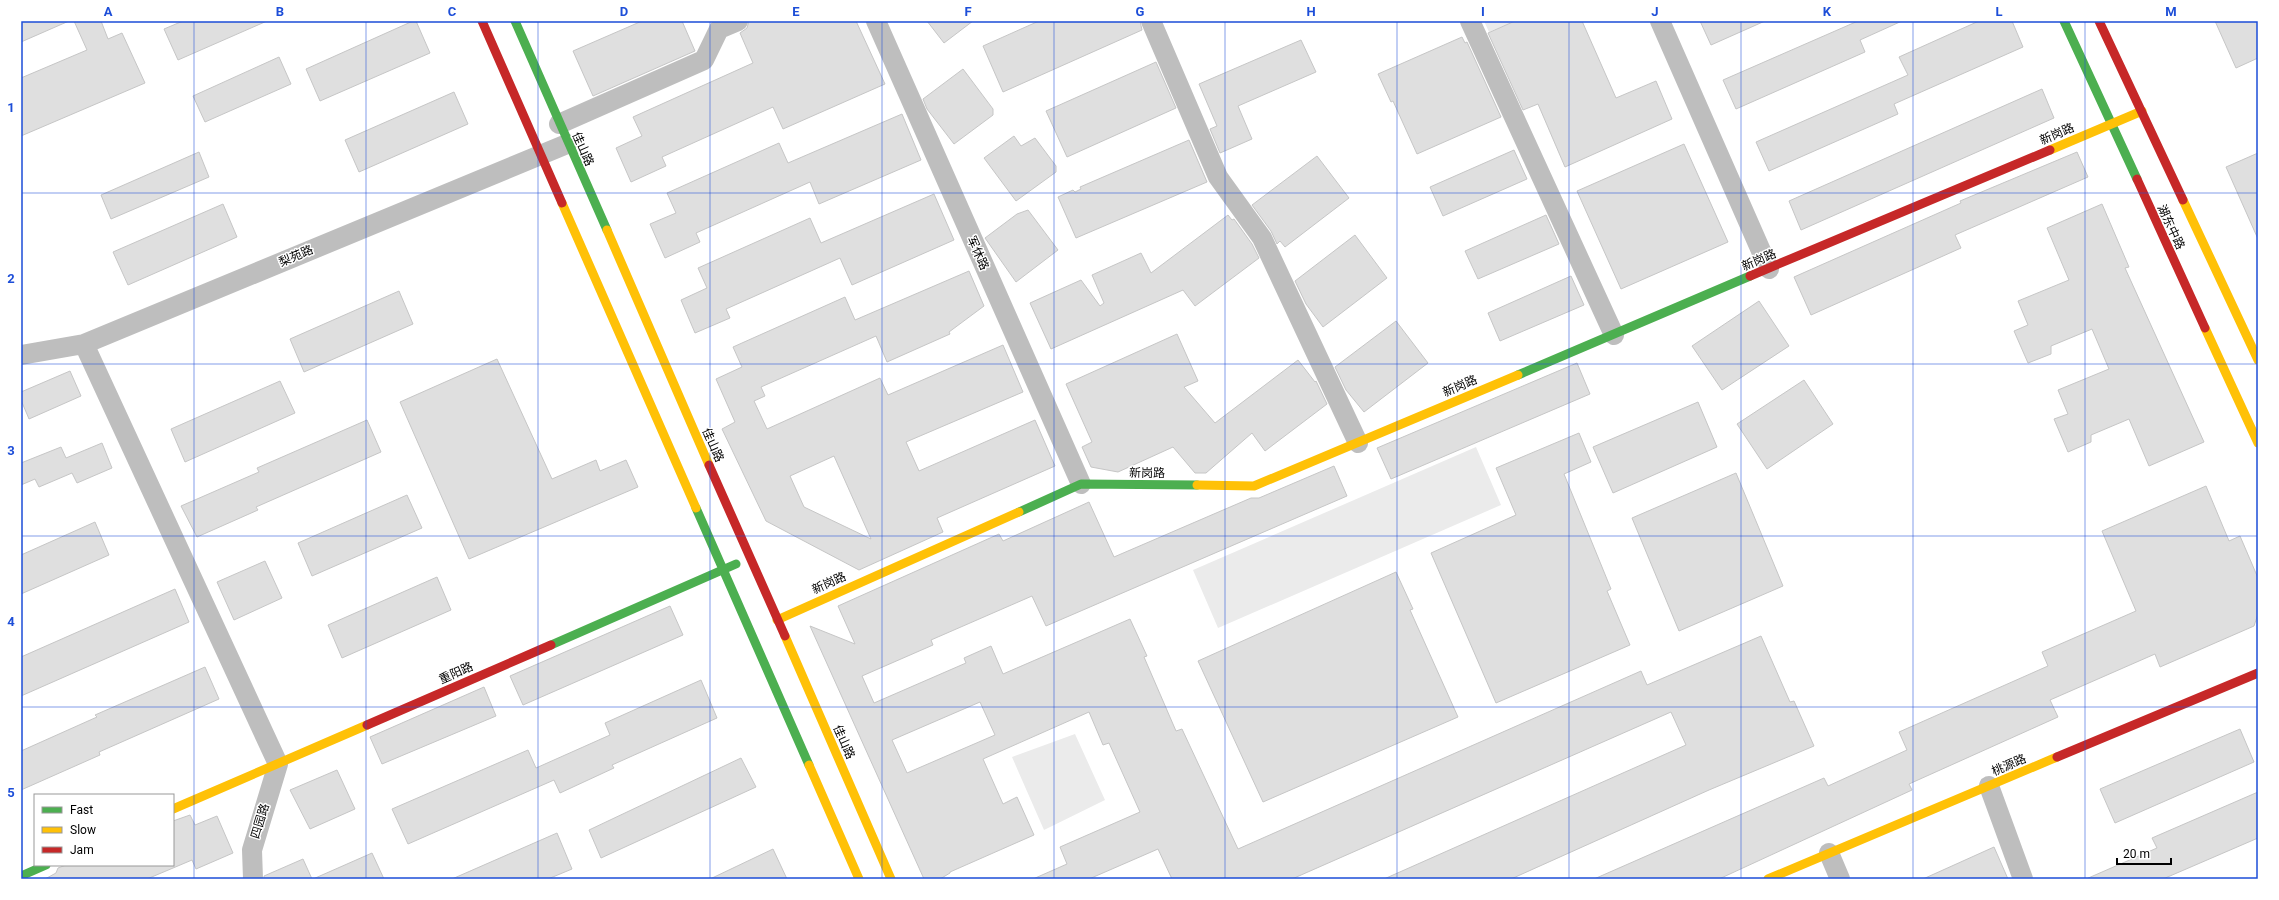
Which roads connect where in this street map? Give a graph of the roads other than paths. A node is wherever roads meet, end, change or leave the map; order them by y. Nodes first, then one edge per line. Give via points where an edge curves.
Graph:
1 (482, 21) edge
2 (515, 21) edge
3 (738, 21) edge
4 (876, 21) edge
5 (1151, 21) edge
6 (1470, 21) edge
7 (1660, 21) edge
8 (2064, 21) edge
9 (2099, 21) edge
10 (2142, 111) junction
11 (559, 124) junction
12 (2110, 124) junction
13 (567, 144) junction
14 (540, 155) junction
15 (1769, 269) junction
16 (1614, 335) junction
17 (84, 344) junction
18 (21, 355) edge
19 (2258, 360) edge
20 (2253, 405) dead end
21 (2243, 410) junction
22 (1358, 443) junction
23 (2258, 443) edge
24 (1081, 484) junction
25 (750, 558) junction
26 (722, 570) junction
27 (777, 620) junction
28 (2258, 673) edge
29 (278, 764) junction
30 (1989, 786) junction
31 (174, 810) edge
32 (1829, 853) junction
33 (44, 866) edge
34 (21, 876) edge
35 (253, 879) edge
36 (859, 879) edge
37 (891, 879) edge
38 (1768, 879) edge
39 (1840, 879) edge
40 (2023, 879) edge

1 - 14 street
2 - 11 street, 佳山路
3 - 11 street via 719,29 704,60
4 - 24 street, 军休路
5 - 22 street via 1218,177 1262,238
6 - 16 street
7 - 15 street
8 - 12 street, 湖东中路
9 - 10 street, 湖东中路
10 - 12 street, 新岗路
10 - 19 street, 湖东中路
11 - 13 street, 佳山路
12 - 15 street, 新岗路
12 - 21 street, 湖东中路 via 2233,377
13 - 14 street, 梨苑路
13 - 25 street, 佳山路
14 - 17 street, 梨苑路
14 - 26 street
15 - 16 street, 新岗路
16 - 22 street, 新岗路
17 - 18 street, 梨苑路
17 - 29 street
20 - 21 street
21 - 23 street, 湖东中路
22 - 24 street, 新岗路 via 1254,486
24 - 27 street, 新岗路
25 - 26 street, 重阳路
25 - 27 street, 佳山路
26 - 29 street, 重阳路
26 - 36 street
27 - 37 street, 佳山路
28 - 30 street, 桃源路
29 - 31 street, 重阳路
29 - 35 street, 四园路 via 252,850
30 - 32 street, 桃源路
30 - 40 street
32 - 38 street, 桃源路
32 - 39 street
33 - 34 street

